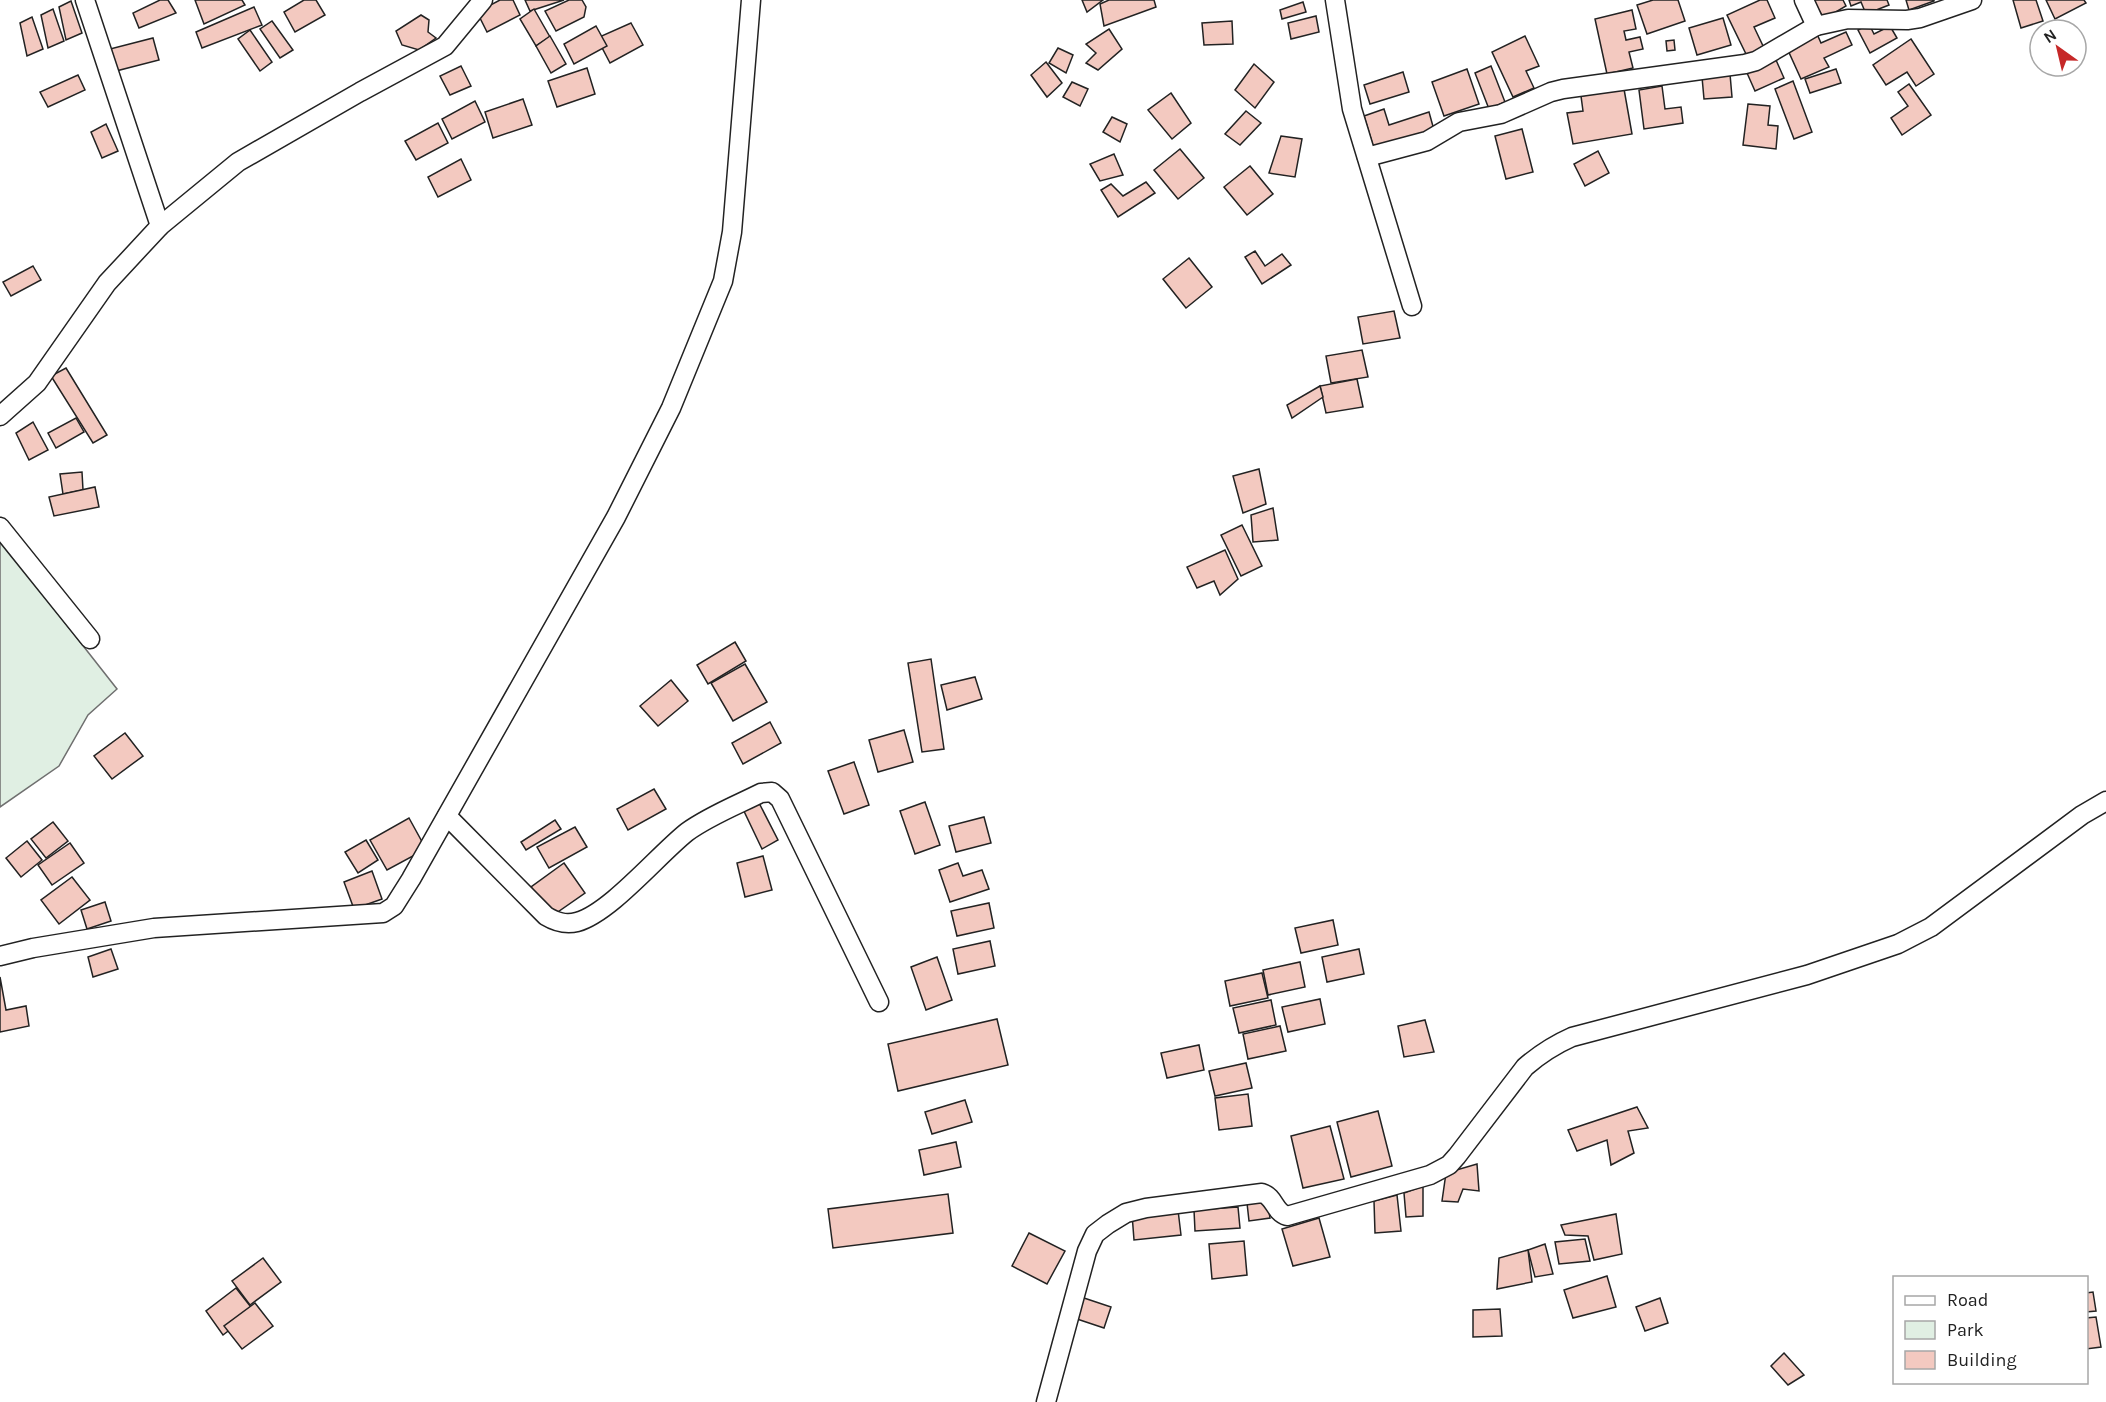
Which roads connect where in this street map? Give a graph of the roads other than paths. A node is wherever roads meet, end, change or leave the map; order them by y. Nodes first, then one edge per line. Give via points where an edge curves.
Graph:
1 (86, 0) edge
2 (483, 0) edge
3 (751, 0) edge
4 (1335, 0) edge
5 (1804, 0) edge
6 (1972, 0) edge
7 (1816, 26) junction
8 (1367, 157) junction
9 (160, 226) junction
10 (1412, 306) dead end
11 (0, 416) edge
12 (0, 527) edge
13 (90, 639) dead end
14 (2106, 801) edge
15 (447, 816) junction
16 (0, 956) edge
17 (879, 1002) dead end
18 (1046, 1402) edge

1 - 9 street
2 - 9 street via 445,46 238,162
3 - 15 street via 732,232 723,282 671,408 616,518
4 - 8 street via 1352,109
5 - 7 street
6 - 7 street via 1907,20 1848,19
7 - 8 street via 1756,61 1563,89 1501,114 1459,122 1427,141
8 - 10 street
9 - 11 street via 107,283 37,383
12 - 13 street
14 - 18 street via 1931,927 1898,944 1807,975 1554,1045 1525,1067 1449,1165 1430,1175 1287,1216 1262,1193 1146,1208 1117,1218 1095,1234 1087,1251
15 - 16 street via 402,894 383,913 154,928
15 - 17 street via 546,916 563,923 599,911 695,826 760,793 772,792 780,800

